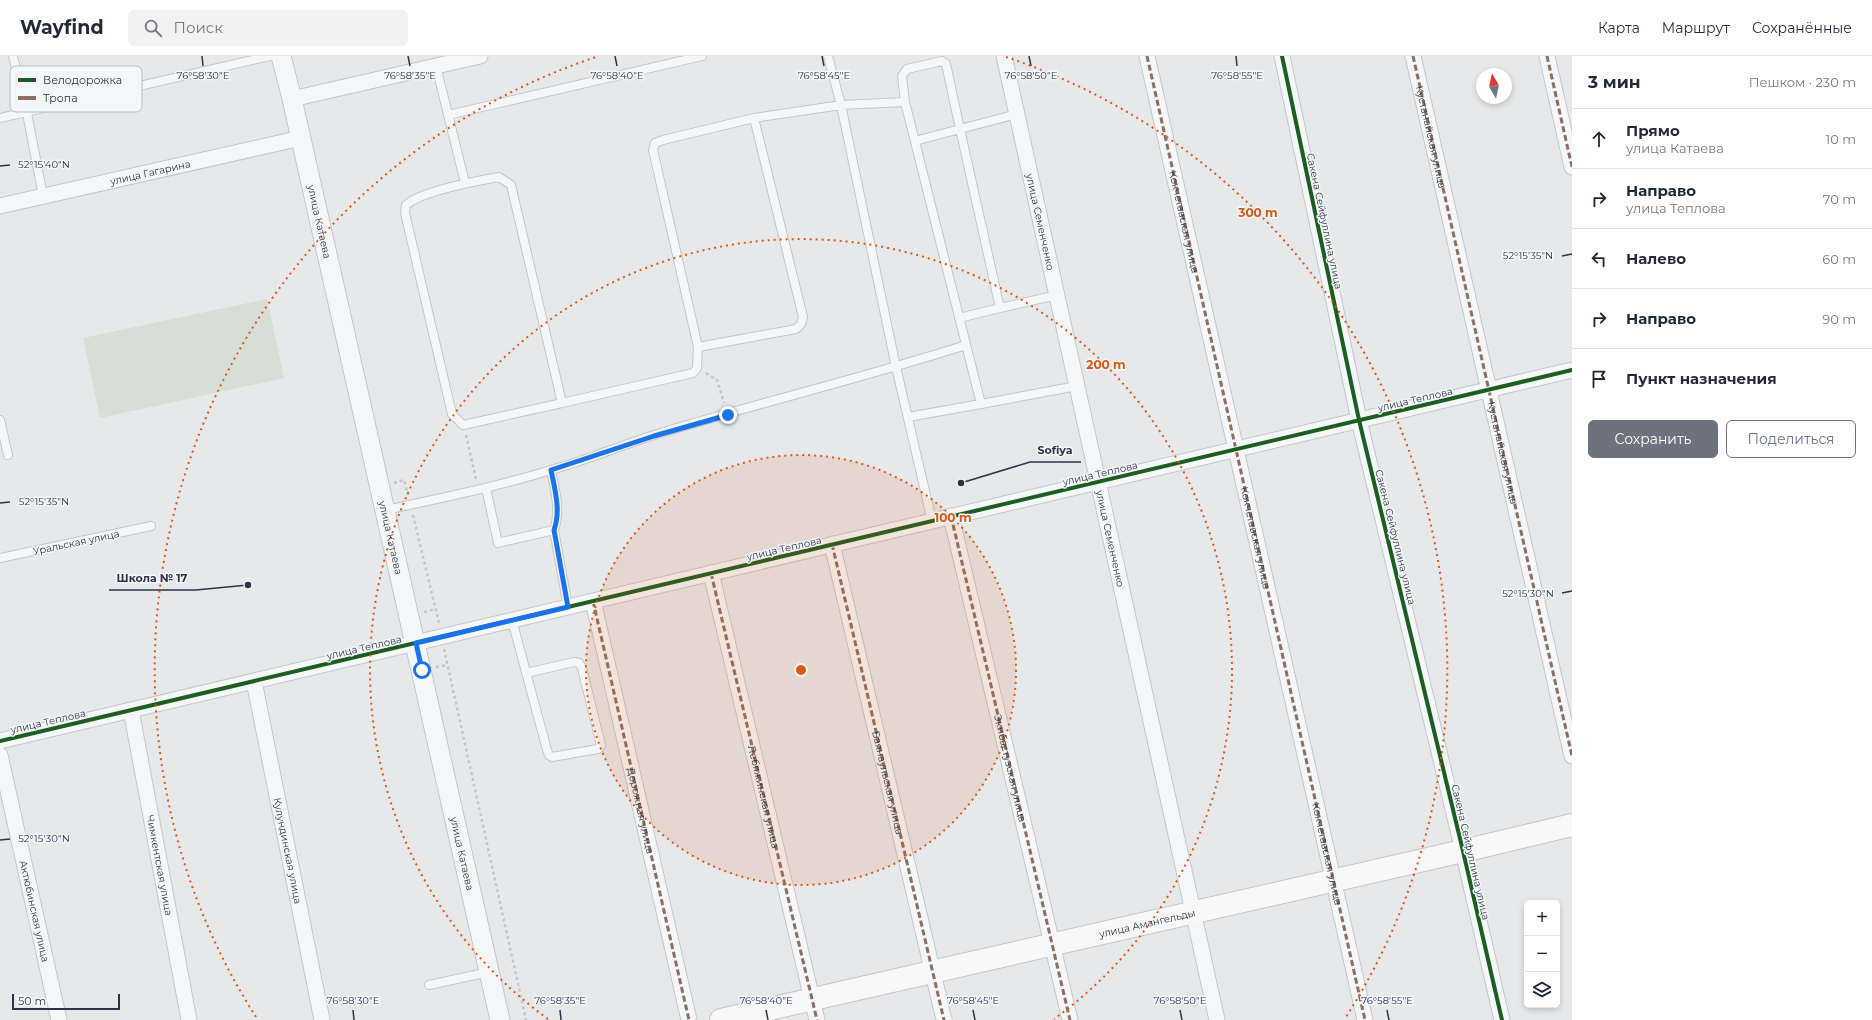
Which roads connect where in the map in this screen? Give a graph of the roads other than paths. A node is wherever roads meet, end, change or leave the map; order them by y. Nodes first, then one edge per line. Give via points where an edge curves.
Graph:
1 (13, 56) edge
2 (270, 56) edge
3 (281, 56) edge
4 (480, 56) edge
5 (702, 56) edge
6 (828, 56) edge
7 (1004, 56) edge
8 (1147, 56) edge
9 (1282, 56) edge
10 (1413, 56) edge
11 (1547, 56) edge
12 (15, 66) edge
13 (436, 66) junction
14 (142, 86) edge
15 (292, 99) junction
16 (906, 102) junction
17 (841, 105) junction
18 (31, 112) edge
19 (27, 113) junction
20 (1017, 114) junction
21 (448, 115) junction
22 (0, 118) edge
23 (754, 118) junction
24 (960, 129) junction
25 (301, 138) junction
26 (915, 141) junction
27 (1572, 167) edge
28 (465, 183) junction
29 (43, 196) junction
30 (0, 206) edge
31 (1057, 295) junction
32 (1000, 308) junction
33 (959, 318) junction
34 (966, 345) junction
35 (698, 347) junction
36 (896, 367) junction
37 (1572, 370) edge
38 (1077, 386) junction
39 (1490, 390) junction
40 (562, 403) junction
41 (981, 404) junction
42 (908, 417) junction
43 (0, 420) edge
44 (1359, 420) junction
45 (1236, 449) junction
46 (8, 455) dead end
47 (551, 470) junction
48 (1098, 482) junction
49 (482, 489) junction
50 (386, 510) junction
51 (951, 516) junction
52 (932, 521) junction
53 (151, 526) dead end
54 (554, 530) junction
55 (832, 544) junction
56 (0, 558) edge
57 (711, 573) junction
58 (593, 601) junction
59 (568, 607) junction
60 (512, 620) junction
61 (416, 643) junction
62 (526, 673) junction
63 (254, 681) junction
64 (131, 710) junction
65 (0, 741) edge
66 (0, 756) edge
67 (1572, 756) edge
68 (1572, 825) edge
69 (1464, 851) junction
70 (1332, 881) junction
71 (1194, 913) junction
72 (1054, 944) junction
73 (489, 972) junction
74 (933, 972) junction
75 (429, 985) dead end
76 (812, 999) junction
77 (59, 1020) edge
78 (189, 1020) edge
79 (322, 1020) edge
80 (500, 1020) edge
81 (689, 1020) edge
82 (721, 1020) edge
83 (817, 1020) edge
84 (944, 1020) edge
85 (1070, 1020) edge
86 (1218, 1020) edge
87 (1365, 1020) edge
88 (1502, 1020) edge

1 - 12 lane
2 - 14 lane
3 - 15 street, улица Катаева
4 - 13 street
5 - 21 lane
6 - 17 lane
7 - 20 street, улица Семенченко
8 - 45 street, Кокчетавская улица
9 - 44 street, Сакена Сейфуллина улица
10 - 39 street, Кустанайская улица
11 - 27 street
13 - 15 street
13 - 21 lane
15 - 25 street, улица Катаева
16 - 17 lane
16 - 24 lane via 902,76 904,72 907,69 945,62
16 - 26 lane
17 - 23 lane
17 - 36 lane
18 - 19 lane
19 - 22 lane
19 - 29 lane
20 - 24 lane
20 - 31 street, улица Семенченко
21 - 28 lane
23 - 35 lane via 663,140 655,143 653,150
23 - 35 lane via 803,316 801,324 796,328
24 - 26 lane
24 - 32 lane
25 - 29 street, улица Гагарина
25 - 50 street, улица Катаева
26 - 33 lane
28 - 40 lane via 499,177 511,185
28 - 40 lane via 412,200 406,205 405,213 452,414 463,425
29 - 30 street, улица Гагарина
31 - 32 lane
31 - 38 street, улица Семенченко
32 - 33 lane
33 - 34 lane
34 - 36 lane
34 - 41 lane
35 - 40 lane via 697,368 693,373
36 - 42 lane
36 - 47 lane via 654,436
37 - 39 street, улица Теплова
38 - 41 lane
38 - 48 street, улица Семенченко
39 - 44 street, улица Теплова
39 - 67 street, Кустанайская улица
41 - 42 lane
42 - 52 lane
43 - 46 lane
44 - 45 street, улица Теплова
44 - 69 street, Сакена Сейфуллина улица
45 - 48 street, улица Теплова
45 - 70 street, Кокчетавская улица
47 - 49 lane
47 - 54 lane via 558,510 558,521
48 - 51 street, улица Теплова
48 - 71 street, улица Семенченко
49 - 50 lane
49 - 54 lane via 498,543
50 - 61 street, улица Катаева
51 - 52 street, улица Теплова
51 - 72 street, Экибастузская улица
52 - 55 street, улица Теплова
53 - 56 lane, Уральская улица
54 - 59 lane
55 - 57 street, улица Теплова
55 - 74 street, Баянаульская улица
57 - 58 street, улица Теплова
57 - 76 street, Лебяжинская улица
58 - 59 street, улица Теплова
58 - 81 street, Дорожная улица
59 - 60 street, улица Теплова
60 - 61 street, улица Теплова
60 - 62 lane
61 - 63 street, улица Теплова
61 - 73 street, улица Катаева
62 - 62 lane via 579,663 600,741 598,749 552,757 549,755
63 - 64 street, улица Теплова
63 - 79 street, Кулундинская улица
64 - 65 street, улица Теплова
64 - 78 street, Чимкентская улица
66 - 77 street, Актюбинская улица
68 - 69 main road, улица Амангельды
69 - 70 main road, улица Амангельды
69 - 88 street, Сакена Сейфуллина улица
70 - 71 main road, улица Амангельды
70 - 87 street, Кокчетавская улица
71 - 72 main road, улица Амангельды
71 - 86 street, улица Семенченко
72 - 74 main road, улица Амангельды
72 - 85 street, Экибастузская улица
73 - 75 lane
73 - 80 street, улица Катаева
74 - 76 main road, улица Амангельды
74 - 84 street, Баянаульская улица
76 - 82 main road, улица Амангельды
76 - 83 street, Лебяжинская улица

